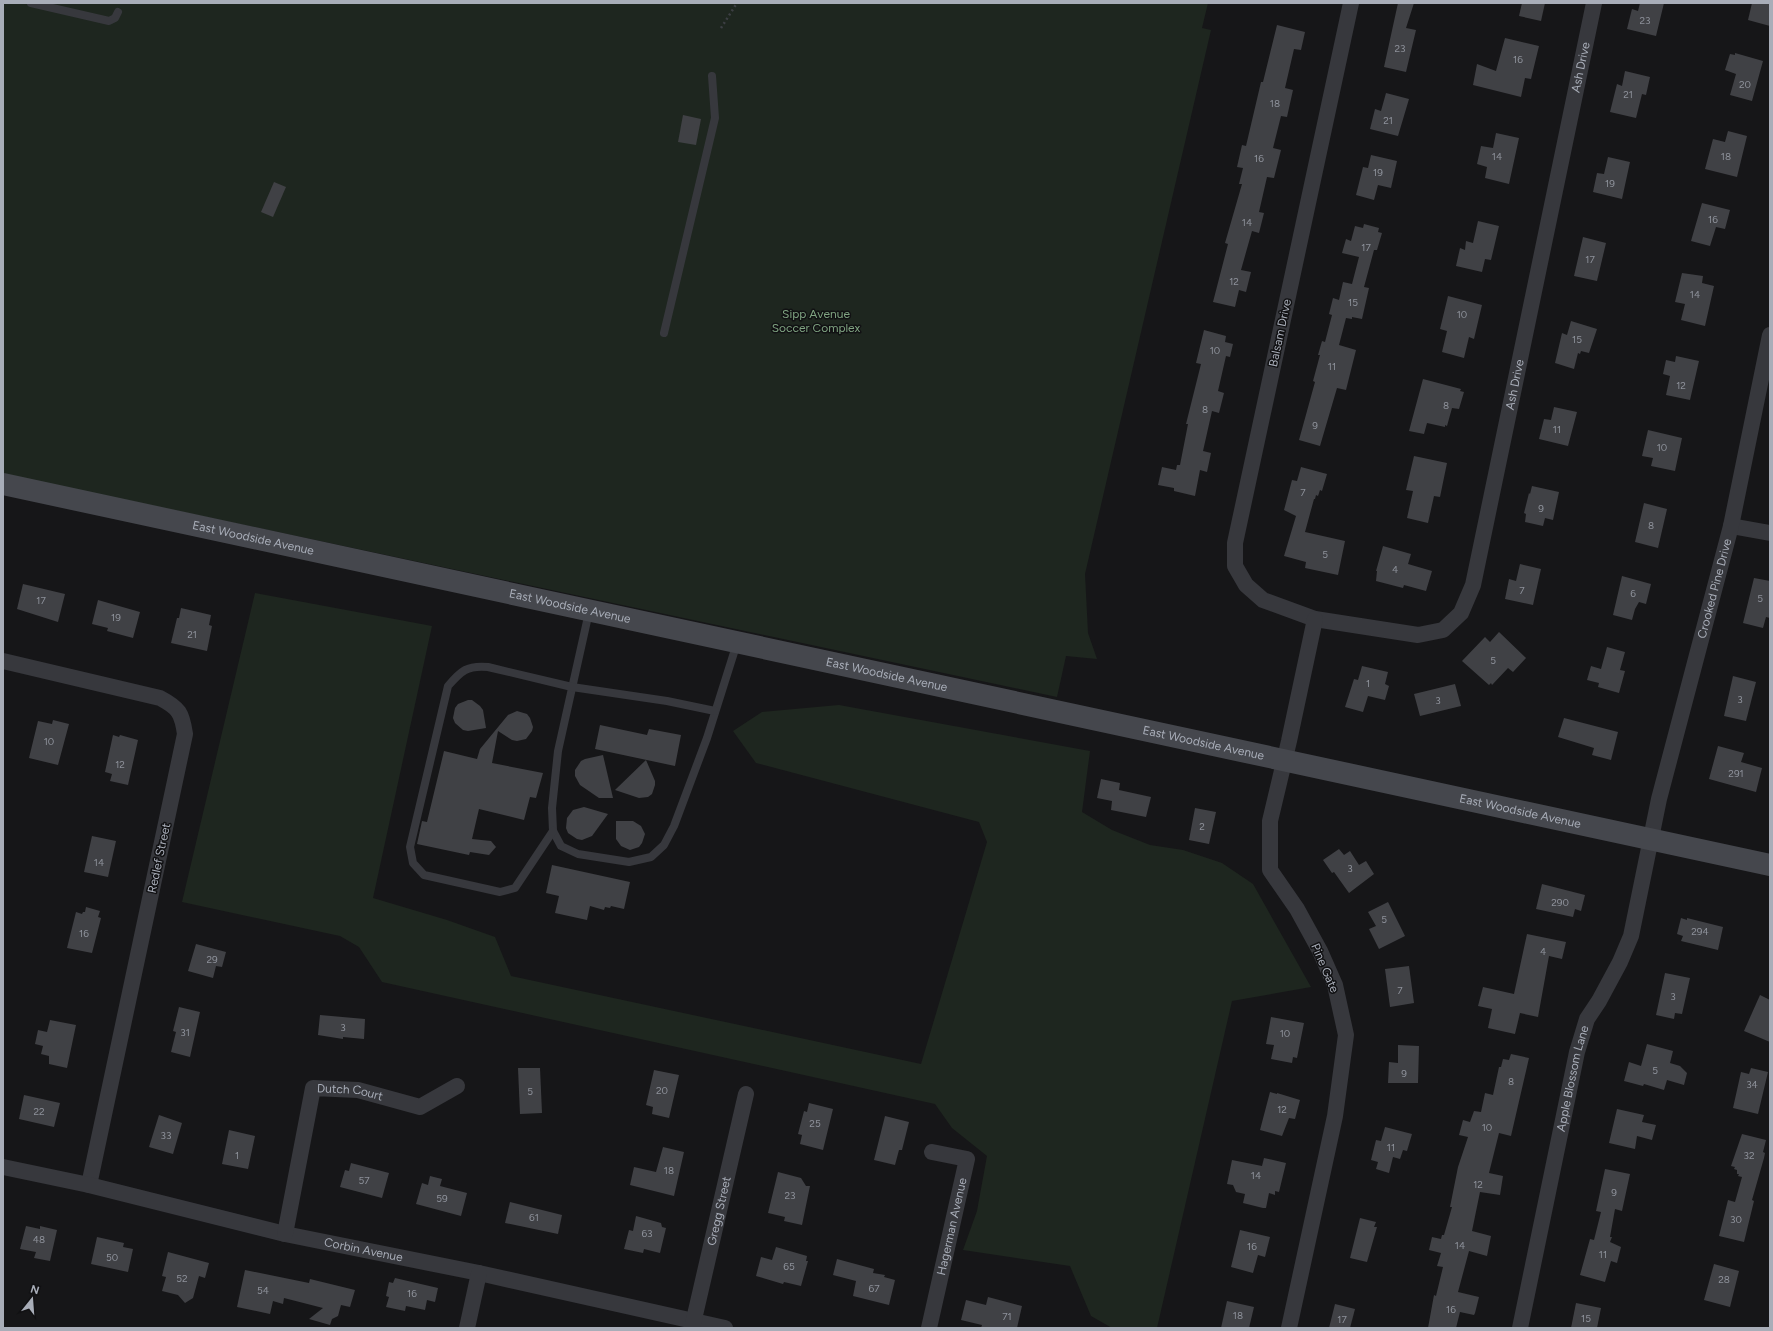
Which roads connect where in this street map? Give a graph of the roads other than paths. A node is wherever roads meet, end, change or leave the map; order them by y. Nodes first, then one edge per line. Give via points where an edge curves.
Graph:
1 (31, 3) edge
2 (1351, 3) edge
3 (1594, 3) edge
4 (118, 12) dead end
5 (712, 76) dead end
6 (664, 334) dead end
7 (1770, 335) edge
8 (3, 484) edge
9 (1731, 526) junction
10 (1770, 533) edge
11 (589, 611) junction
12 (1315, 619) junction
13 (737, 643) junction
14 (3, 661) edge
15 (572, 687) junction
16 (715, 711) junction
17 (1284, 760) junction
18 (553, 831) junction
19 (1650, 839) junction
20 (1770, 865) edge
21 (457, 1086) dead end
22 (746, 1094) dead end
23 (932, 1152) dead end
24 (3, 1167) edge
25 (89, 1185) junction
26 (285, 1234) junction
27 (479, 1273) junction
28 (693, 1325) edge
29 (467, 1328) edge
30 (725, 1328) edge
31 (929, 1328) edge
32 (1289, 1328) edge
33 (1520, 1328) edge

1 - 4 lane via 109,21 115,18
2 - 12 street, Balsam Drive via 1235,543 1235,566 1246,585 1263,600
3 - 12 street, Ash Drive via 1473,585 1461,613 1443,630 1418,635
5 - 6 lane via 715,118
7 - 9 street, Crooked Pine Drive
8 - 11 main road, East Woodside Avenue
9 - 10 street
9 - 19 street, Crooked Pine Drive
11 - 13 main road, East Woodside Avenue
11 - 15 lane
12 - 17 street, Pine Gate
13 - 16 lane
13 - 17 main road, East Woodside Avenue
14 - 25 street, Redlef Street via 160,698 175,706 183,720 185,734 182,750
15 - 16 lane
15 - 18 lane via 558,751 552,808
15 - 18 lane via 488,667 475,666 459,673 448,686 410,847 413,863 424,875 500,892 515,888
16 - 18 lane via 674,826 664,845 650,857 629,862 578,854 561,846
17 - 19 main road, East Woodside Avenue
17 - 32 street, Pine Gate via 1270,821 1270,870 1297,909 1320,951 1335,984 1346,1035 1335,1116
19 - 20 main road, East Woodside Avenue
19 - 33 street, Apple Blossom Lane via 1631,936 1620,962 1587,1019 1577,1052
21 - 26 street, Dutch Court via 420,1107 358,1090 313,1088
22 - 28 street, Gregg Street
23 - 31 street, Hagerman Avenue via 967,1159
24 - 25 street, Corbin Avenue
25 - 26 street, Corbin Avenue
26 - 27 street, Corbin Avenue
27 - 28 street, Corbin Avenue
27 - 29 street
28 - 30 street, Corbin Avenue

